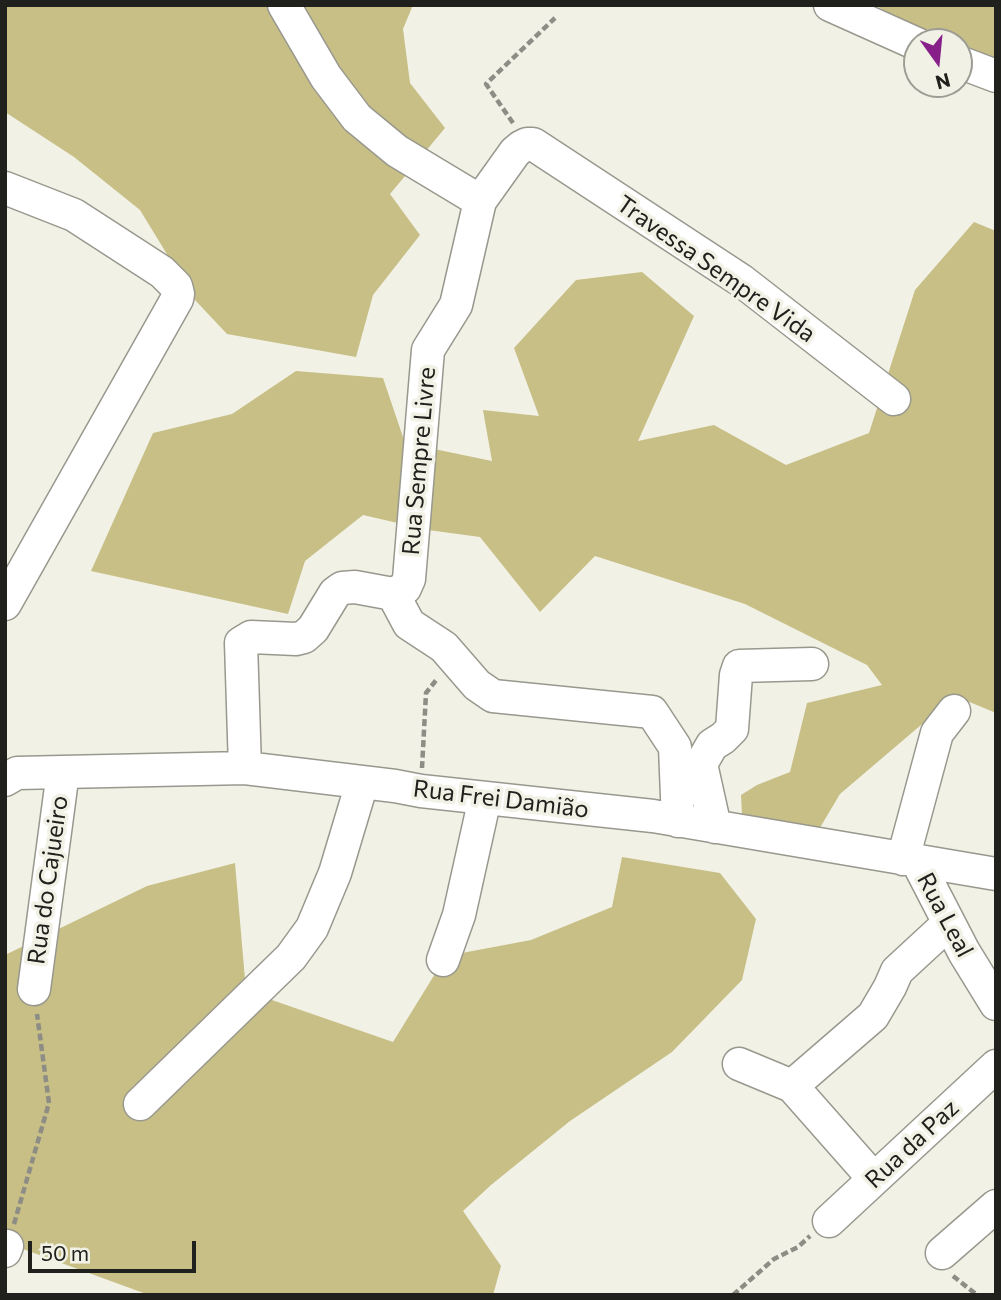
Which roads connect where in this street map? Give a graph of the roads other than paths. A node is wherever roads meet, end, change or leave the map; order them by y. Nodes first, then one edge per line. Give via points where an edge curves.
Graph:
1 (284, 5) edge
2 (830, 5) edge
3 (903, 38) edge
4 (973, 67) edge
5 (996, 76) edge
6 (530, 144) joint
7 (5, 188) edge
8 (480, 201) junction
9 (894, 399) dead end
10 (393, 594) junction
11 (5, 604) edge
12 (811, 664) dead end
13 (954, 711) dead end
14 (245, 768) junction
15 (63, 772) junction
16 (5, 780) edge
17 (362, 783) junction
18 (485, 798) junction
19 (678, 821) junction
20 (715, 827) junction
21 (910, 860) junction
22 (996, 874) edge
23 (948, 923) junction
24 (443, 960) dead end
25 (34, 989) road end
26 (996, 1004) edge
27 (739, 1063) dead end
28 (996, 1066) edge
29 (792, 1086) junction
30 (140, 1104) dead end
31 (874, 1180) junction
32 (996, 1206) edge
33 (829, 1222) road end
34 (942, 1253) dead end

1 - 8 street via 326,77 357,118 397,151
2 - 3 street
4 - 5 street
6 - 8 street, Rua Sempre Livre via 515,152
6 - 9 street, Travessa Sempre Vida via 742,281
7 - 11 street via 74,215 162,272 178,294
8 - 10 street, Rua Sempre Livre via 456,305 428,350 410,579
10 - 14 street via 341,588 304,637 251,637 241,643
10 - 19 street via 409,624 444,647 477,685 493,696 652,712 675,747
12 - 20 street via 739,666 732,729 712,745 701,764
13 - 21 street via 937,733
14 - 15 street, Rua Frei Damião
14 - 17 street, Rua Frei Damião
15 - 16 street, Rua Frei Damião via 17,773
15 - 25 street, Rua do Cajueiro
17 - 18 street, Rua Frei Damião
17 - 30 street via 335,873 312,928 291,957
18 - 19 street, Rua Frei Damião
18 - 24 street via 459,915
19 - 20 street, Rua Frei Damião
20 - 21 street, Rua Frei Damião
21 - 22 street, Rua Frei Damião
21 - 23 street, Rua Leal
23 - 26 street, Rua Leal
23 - 29 street via 897,971 873,1016
27 - 29 street
28 - 31 street, Rua da Paz
29 - 31 street
31 - 33 street, Rua da Paz
32 - 34 street

